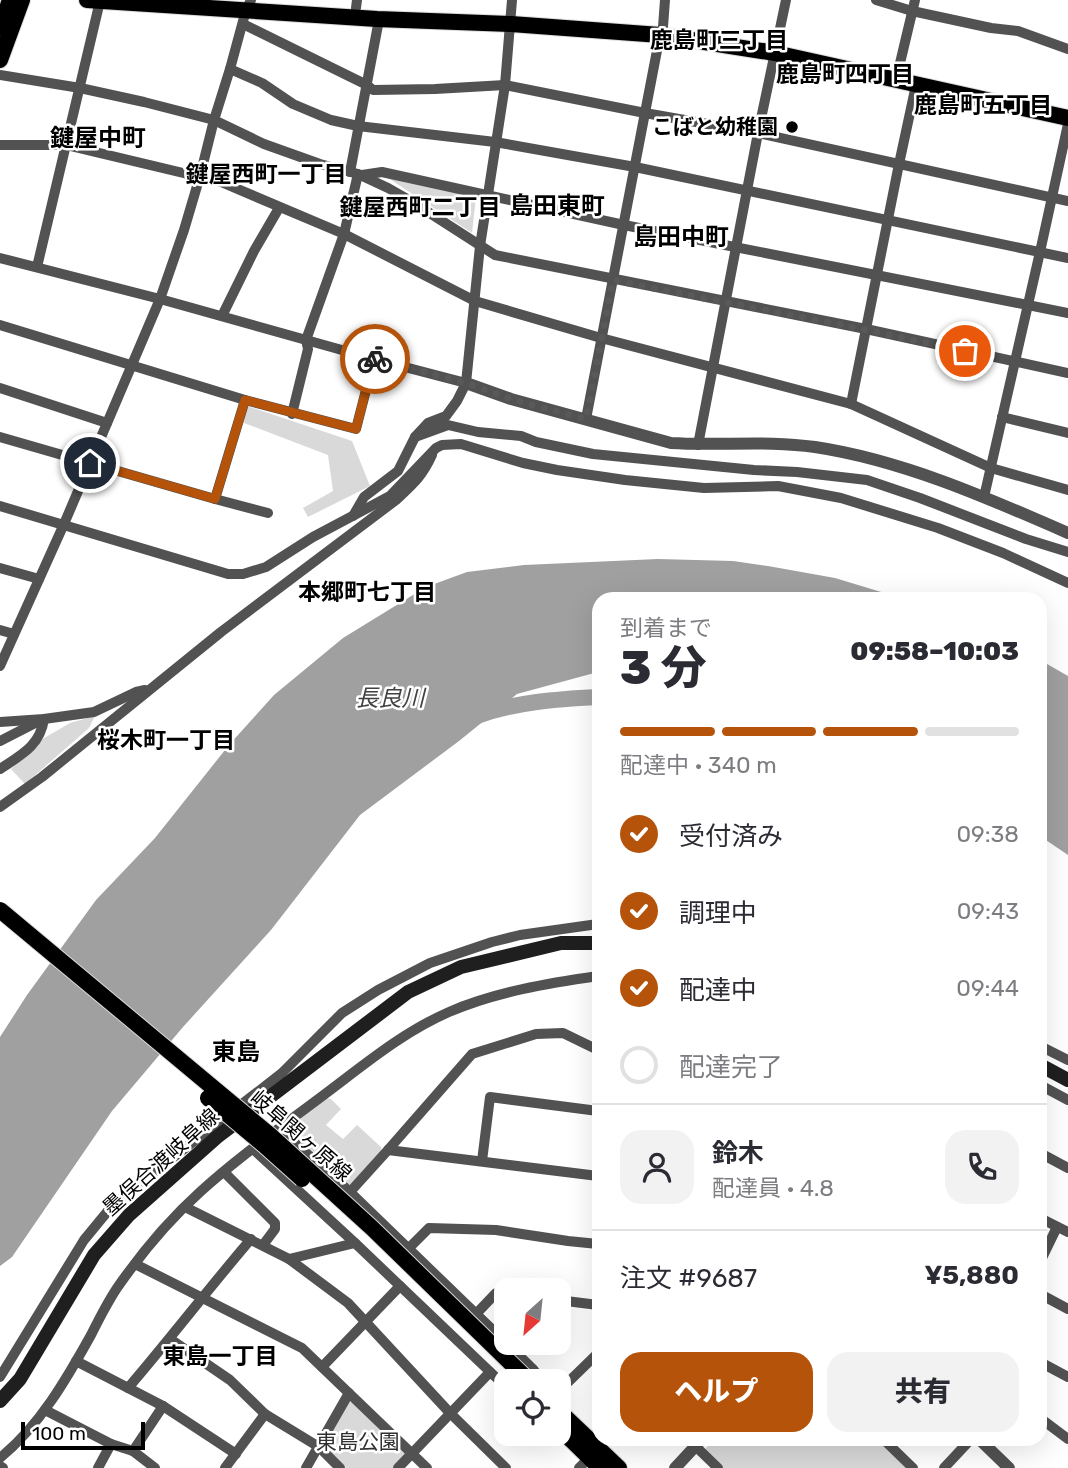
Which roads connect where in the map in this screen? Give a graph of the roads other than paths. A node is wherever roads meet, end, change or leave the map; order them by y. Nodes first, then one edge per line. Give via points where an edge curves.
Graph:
1 (10, 0) edge
2 (22, 0) edge
3 (88, 0) edge
4 (202, 0) edge
5 (665, 0) edge
6 (786, 0) edge
7 (876, 0) edge
8 (915, 0) edge
9 (100, 1) edge
10 (356, 4) edge
11 (247, 9) edge
12 (912, 11) junction
13 (512, 13) edge
14 (377, 19) junction
15 (0, 28) edge
16 (662, 31) junction
17 (776, 49) junction
18 (1068, 49) edge
19 (0, 60) edge
20 (230, 69) junction
21 (0, 75) edge
22 (897, 76) junction
23 (367, 85) junction
24 (505, 85) junction
25 (916, 85) junction
26 (80, 88) junction
27 (1068, 108) edge
28 (645, 113) junction
29 (1068, 118) edge
30 (214, 120) junction
31 (1068, 124) edge
32 (358, 126) junction
33 (758, 133) junction
34 (495, 142) junction
35 (0, 145) edge
36 (66, 145) junction
37 (899, 164) junction
38 (635, 167) junction
39 (356, 174) junction
40 (200, 176) junction
41 (747, 190) junction
42 (488, 195) junction
43 (1052, 197) junction
44 (1068, 201) edge
45 (279, 208) junction
46 (888, 220) junction
47 (624, 225) junction
48 (344, 234) junction
49 (480, 246) junction
50 (736, 246) junction
51 (1040, 252) junction
52 (0, 258) edge
53 (1068, 258) edge
54 (37, 267) junction
55 (877, 274) junction
56 (613, 280) junction
57 (160, 299) junction
58 (475, 300) junction
59 (726, 302) junction
60 (1027, 304) junction
61 (1068, 313) edge
62 (222, 316) junction
63 (0, 325) edge
64 (866, 330) junction
65 (601, 338) junction
66 (306, 340) junction
67 (374, 359) junction
68 (1014, 362) junction
69 (131, 365) junction
70 (713, 366) junction
71 (1068, 373) edge
72 (466, 383) junction
73 (0, 388) edge
74 (245, 400) junction
75 (852, 404) junction
76 (292, 414) junction
77 (1003, 417) junction
78 (586, 419) junction
79 (107, 423) junction
80 (1068, 433) edge
81 (415, 437) junction
82 (0, 438) edge
83 (698, 445) junction
84 (436, 448) junction
85 (90, 463) junction
86 (991, 468) junction
87 (1068, 491) edge
88 (984, 497) junction
89 (215, 499) junction
90 (0, 506) edge
91 (268, 513) dead end
92 (353, 516) junction
93 (64, 524) junction
94 (1068, 533) edge
95 (1068, 552) edge
96 (0, 568) edge
97 (39, 579) junction
98 (1068, 583) edge
99 (0, 630) edge
100 (15, 634) junction
101 (0, 666) edge
102 (149, 690) junction
103 (44, 719) junction
104 (0, 722) edge
105 (0, 741) edge
106 (0, 769) edge
107 (0, 807) edge
108 (0, 911) edge
109 (0, 925) edge
110 (592, 925) edge
111 (592, 943) edge
112 (592, 978) edge
113 (592, 1046) edge
114 (1047, 1050) edge
115 (1068, 1060) edge
116 (1047, 1069) edge
117 (1068, 1080) edge
118 (1047, 1089) edge
119 (1068, 1100) edge
120 (592, 1110) edge
121 (279, 1129) junction
122 (253, 1149) junction
123 (388, 1150) junction
124 (1047, 1157) edge
125 (482, 1161) junction
126 (1068, 1168) edge
127 (224, 1172) junction
128 (592, 1175) edge
129 (349, 1192) junction
130 (185, 1207) junction
131 (1047, 1222) edge
132 (1058, 1227) junction
133 (1068, 1232) edge
134 (251, 1238) junction
135 (355, 1243) junction
136 (592, 1243) edge
137 (263, 1245) junction
138 (1047, 1248) edge
139 (408, 1249) junction
140 (289, 1259) junction
141 (135, 1264) junction
142 (400, 1286) junction
143 (494, 1295) edge
144 (202, 1297) junction
145 (1047, 1298) edge
146 (571, 1302) edge
147 (592, 1304) edge
148 (1068, 1309) edge
149 (477, 1314) junction
150 (366, 1321) junction
151 (170, 1339) junction
152 (592, 1359) edge
153 (76, 1361) junction
154 (1047, 1366) edge
155 (323, 1367) junction
156 (515, 1369) edge
157 (517, 1369) edge
158 (533, 1369) edge
159 (490, 1372) junction
160 (494, 1376) edge
161 (0, 1377) edge
162 (1068, 1377) edge
163 (571, 1379) edge
164 (128, 1388) junction
165 (349, 1393) junction
166 (0, 1401) edge
167 (163, 1406) junction
168 (45, 1410) junction
169 (450, 1413) junction
170 (265, 1414) junction
171 (571, 1422) edge
172 (1047, 1423) edge
173 (1068, 1438) edge
174 (592, 1442) edge
175 (571, 1443) edge
176 (111, 1444) junction
177 (596, 1446) edge
178 (691, 1446) edge
179 (699, 1446) edge
180 (890, 1446) edge
181 (965, 1446) edge
182 (986, 1446) edge
183 (319, 1447) junction
184 (133, 1451) junction
185 (236, 1454) junction
186 (412, 1454) junction
187 (0, 1458) edge
188 (589, 1465) edge
189 (98, 1468) edge
190 (155, 1468) edge
191 (225, 1468) edge
192 (306, 1468) edge
193 (340, 1468) edge
194 (398, 1468) edge
195 (427, 1468) edge
196 (506, 1468) edge
197 (619, 1468) edge
198 (675, 1468) edge
199 (718, 1468) edge
200 (913, 1468) edge
201 (944, 1468) edge
202 (1009, 1468) edge

1 - 15 main road
2 - 19 main road
3 - 9 main road
4 - 11 main road
5 - 16 street
6 - 17 street
7 - 12 street
8 - 12 street
9 - 11 main road
9 - 26 street
10 - 11 main road
10 - 13 main road
11 - 14 main road
11 - 20 street
11 - 23 street
12 - 18 street via 1018,31
12 - 22 street
13 - 14 main road
13 - 16 main road
13 - 24 street
14 - 23 street
16 - 17 main road
16 - 28 street
17 - 22 main road
17 - 33 street
20 - 30 street
20 - 32 street via 293,104
21 - 26 street
22 - 25 main road
22 - 27 main road
23 - 24 street via 373,90
23 - 32 street
24 - 28 street
24 - 34 street
25 - 29 main road
25 - 37 street
26 - 30 street
26 - 36 street
28 - 33 street
28 - 38 street
30 - 39 street via 264,144
30 - 40 street
31 - 43 street
32 - 34 street
32 - 39 street
33 - 37 street
33 - 41 street
34 - 38 street
34 - 42 street
35 - 36 street
36 - 40 street
36 - 54 street
37 - 43 street
37 - 46 street
38 - 41 street
38 - 47 street
39 - 42 street via 382,172
39 - 48 street
39 - 49 street via 411,201
40 - 45 street
40 - 57 street
41 - 46 street
41 - 50 street
42 - 47 street
42 - 49 street
43 - 44 street
43 - 51 street
45 - 48 street
45 - 62 street
46 - 51 street
46 - 55 street
47 - 50 street
47 - 56 street
48 - 58 street
48 - 66 street
49 - 56 street via 495,255
49 - 58 street
50 - 55 street
50 - 59 street
51 - 53 street
51 - 60 street
52 - 54 street
54 - 57 street
55 - 60 street
55 - 64 street
56 - 59 street
56 - 65 street
57 - 62 street
57 - 69 street
58 - 65 street
58 - 72 street
59 - 64 street
59 - 70 street
60 - 61 street
60 - 68 street
62 - 66 street
63 - 69 street
64 - 68 street
64 - 75 street
65 - 70 street
65 - 78 street
66 - 67 street
66 - 76 street via 308,349
67 - 72 street
67 - 76 street via 356,429
68 - 71 street
68 - 77 street
69 - 74 street
69 - 79 street
70 - 75 street
70 - 83 street
72 - 78 street
72 - 81 street via 446,416 428,423
73 - 79 street
74 - 76 street
74 - 89 street
75 - 86 street
77 - 80 street
77 - 86 street
78 - 83 street via 671,443
79 - 85 street
81 - 92 street via 398,471 364,497
81 - 95 street via 448,425 521,436 593,454 867,480
82 - 85 street
83 - 88 street via 818,447 929,476
84 - 92 street via 390,496
84 - 98 street via 461,444 545,468 625,480 704,488 778,486 841,498 938,528
84 - 102 street via 419,480 396,500
85 - 89 street
85 - 93 street
86 - 87 street
86 - 88 street
88 - 94 street
89 - 91 street
90 - 93 street
92 - 93 street via 266,567 243,574 228,574
93 - 97 street
96 - 97 street
97 - 100 street
99 - 100 street
100 - 101 street
102 - 103 street via 96,711
102 - 107 street
103 - 104 street
103 - 105 street
103 - 106 street via 42,733
108 - 157 main road, 岐阜関ヶ原線, bridge via 271,1136
109 - 156 main road, 岐阜関ヶ原線, bridge via 264,1145
110 - 161 street via 520,935 460,952 389,984 342,1013 282,1073 112,1206 84,1240
111 - 166 main road, 墨俣合渡岐阜線 via 561,943 461,967 408,992 217,1137 129,1214 94,1255 20,1378
112 - 121 street via 523,989 419,1026
113 - 123 street via 563,1033 536,1034 472,1054
114 - 115 street
116 - 117 main road
118 - 119 street
120 - 125 street via 490,1097
121 - 122 street
121 - 129 street
122 - 127 street
122 - 135 street
123 - 125 street
123 - 129 street
124 - 126 street
125 - 128 street
127 - 130 street
127 - 137 street via 275,1223
129 - 139 street
130 - 134 street
130 - 141 street
131 - 132 street
132 - 133 street
132 - 138 street
134 - 137 street
134 - 144 street
135 - 140 street
135 - 142 street
136 - 139 street via 496,1230 429,1228
137 - 140 street
139 - 149 street
140 - 150 street
141 - 144 street
141 - 153 street
142 - 150 street
142 - 159 street
143 - 149 street
144 - 151 street
144 - 155 street via 302,1348
145 - 148 street
146 - 147 street
149 - 158 street
150 - 155 street
150 - 169 street
151 - 164 street
151 - 170 street via 230,1380
152 - 163 street
153 - 164 street
153 - 168 street
154 - 162 street
155 - 165 street
159 - 160 street
159 - 169 street
164 - 167 street
165 - 183 street
165 - 186 street
167 - 184 street
167 - 185 street
168 - 176 street
168 - 187 street
169 - 186 street
169 - 196 street
170 - 183 street
170 - 185 street
171 - 174 main road
172 - 173 street
175 - 188 main road
176 - 184 street
176 - 189 street
177 - 197 main road
178 - 198 street
179 - 199 street
180 - 200 street
181 - 201 street
182 - 202 street
183 - 192 street
183 - 193 street
184 - 190 street
185 - 191 street
186 - 194 street
186 - 195 street

